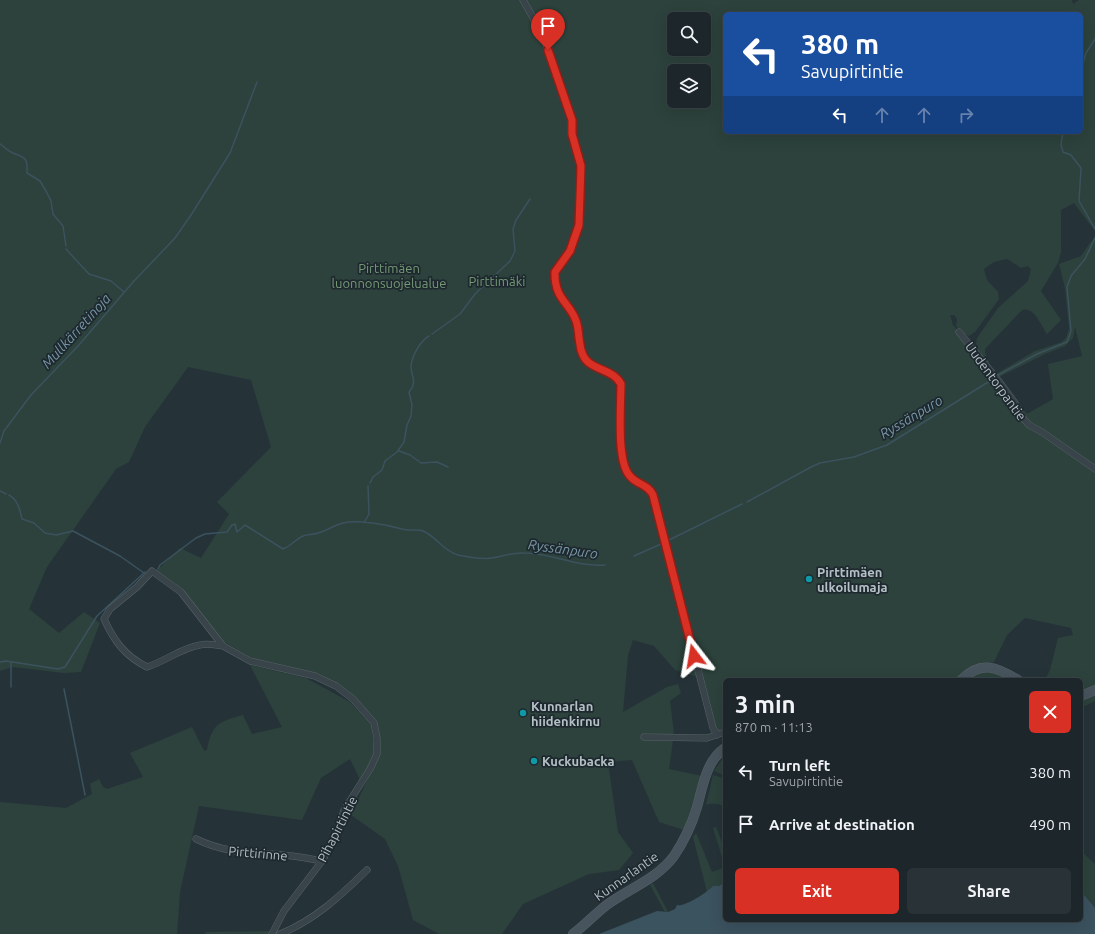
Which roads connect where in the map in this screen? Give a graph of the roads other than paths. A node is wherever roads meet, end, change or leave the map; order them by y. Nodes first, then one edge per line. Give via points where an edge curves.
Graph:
1 (523, 0) edge
2 (959, 332) dead end
3 (1095, 469) edge
4 (223, 646) junction
5 (964, 678) edge
6 (1015, 678) edge
7 (1095, 690) edge
8 (1083, 695) edge
9 (723, 733) edge
10 (717, 735) junction
11 (644, 738) dead end
12 (723, 750) edge
13 (196, 839) dead end
14 (322, 861) junction
15 (367, 870) dead end
16 (272, 934) edge
17 (280, 934) edge
18 (573, 934) edge

1 - 10 street via 543,35 572,120 572,134 581,166 579,225 570,251 555,272 558,294 576,319 584,357 612,374 621,384 624,467 630,476 650,489 653,495 713,728
2 - 3 street, Uudentorpantie via 1001,384 1029,425
4 - 4 street, Pihapirtintie via 181,592 152,571 110,609 104,619 124,652 147,667 201,644
4 - 14 street, Pihapirtintie via 250,661 315,676 336,686 353,699 374,723 378,738 377,754 344,810 335,838
5 - 6 main road via 976,669 986,667 1005,672
7 - 8 main road
9 - 10 street
10 - 11 street via 707,738
12 - 18 main road, Kunnarlantie via 710,765 688,830 668,864 607,904
13 - 14 street, Pirttirinne via 212,847 232,851
14 - 16 street, Pihapirtintie via 284,912
15 - 17 street via 329,906

